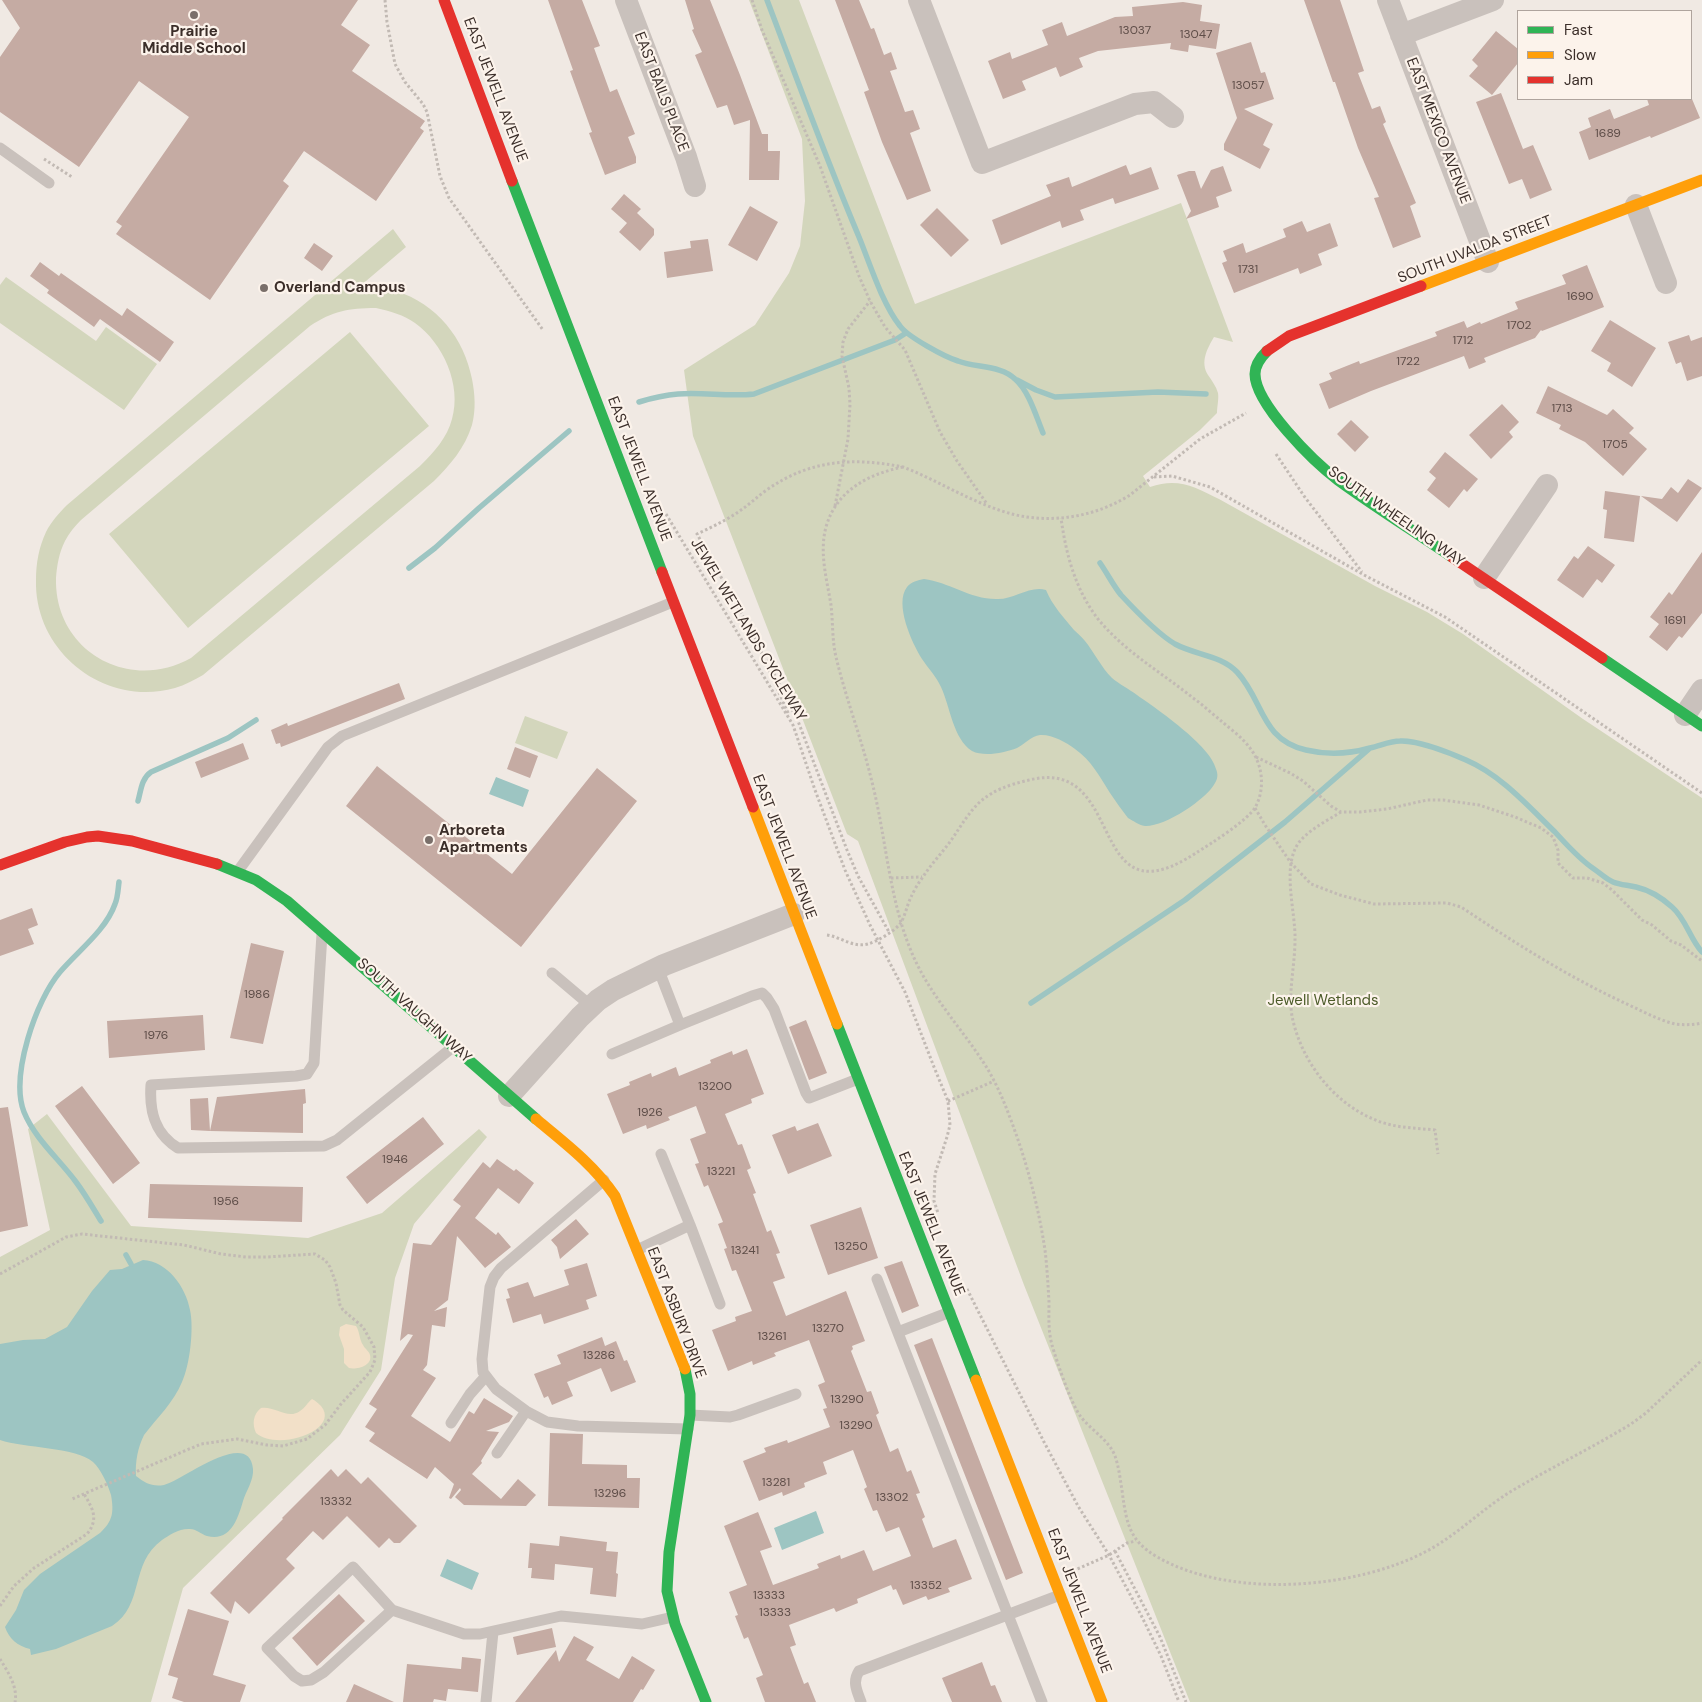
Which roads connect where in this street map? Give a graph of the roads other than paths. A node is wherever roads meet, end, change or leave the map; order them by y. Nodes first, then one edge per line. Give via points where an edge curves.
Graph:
1 (444, 0) edge
2 (626, 0) edge
3 (919, 0) edge
4 (1388, 0) edge
5 (1493, 0) edge
6 (1401, 35) junction
7 (1173, 117) dead end
8 (0, 148) edge
9 (1702, 180) edge
10 (49, 183) dead end
11 (694, 186) dead end
12 (1636, 205) junction
13 (1488, 262) junction
14 (1666, 283) dead end
15 (1263, 355) joint
16 (1547, 485) dead end
17 (1484, 578) junction
18 (673, 601) junction
19 (1702, 690) edge
20 (1694, 720) edge
21 (0, 865) edge
22 (238, 871) junction
23 (794, 914) junction
24 (323, 930) junction
25 (658, 968) junction
26 (552, 973) dead end
27 (591, 1006) junction
28 (680, 1025) junction
29 (454, 1046) junction
30 (612, 1054) dead end
31 (858, 1079) junction
32 (509, 1096) junction
33 (661, 1154) dead end
34 (604, 1180) junction
35 (690, 1225) junction
36 (637, 1250) junction
37 (877, 1279) dead end
38 (720, 1304) dead end
39 (950, 1312) junction
40 (898, 1332) junction
41 (486, 1376) junction
42 (796, 1394) dead end
43 (526, 1411) junction
44 (690, 1415) junction
45 (451, 1423) dead end
46 (688, 1429) junction
47 (497, 1453) dead end
48 (1060, 1594) junction
49 (392, 1610) junction
50 (1008, 1615) junction
51 (673, 1617) junction
52 (493, 1632) junction
53 (486, 1702) edge
54 (706, 1702) edge
55 (862, 1702) edge
56 (1042, 1702) edge
57 (1102, 1702) edge

1 - 18 street, EAST JEWELL AVENUE
2 - 11 street, EAST BAILS PLACE
3 - 7 street via 982,163 1135,104 1154,102
4 - 6 street, EAST MEXICO AVENUE
5 - 6 street
6 - 13 street, EAST MEXICO AVENUE
8 - 10 lane
9 - 12 street, SOUTH UVALDA STREET
12 - 13 street, SOUTH UVALDA STREET
12 - 14 street
13 - 15 street, SOUTH UVALDA STREET via 1288,336
15 - 17 street, SOUTH WHEELING WAY via 1254,376 1257,386 1275,416 1296,440 1337,479
16 - 17 street
17 - 20 street, SOUTH WHEELING WAY
18 - 22 lane via 342,736 328,746
18 - 23 street, EAST JEWELL AVENUE
19 - 20 street
21 - 22 street, SOUTH VAUGHN WAY via 65,842 101,837 136,842
22 - 24 street, SOUTH VAUGHN WAY via 282,897
23 - 25 street
23 - 31 street, EAST JEWELL AVENUE
24 - 29 street, SOUTH VAUGHN WAY
24 - 29 lane via 314,1063 307,1074 151,1085 151,1113 167,1141 178,1148 324,1146 337,1140
25 - 27 street via 613,990
25 - 28 lane
26 - 27 lane
27 - 32 street
28 - 30 lane
28 - 31 lane via 762,993 774,1009 809,1098
29 - 32 street, SOUTH VAUGHN WAY
31 - 39 street, EAST JEWELL AVENUE
32 - 34 street, EAST ASBURY DRIVE
33 - 35 lane
34 - 36 street, EAST ASBURY DRIVE via 622,1208
34 - 41 lane via 494,1277 482,1359
35 - 36 lane
35 - 38 lane
36 - 44 street, EAST ASBURY DRIVE via 685,1370
37 - 40 lane
39 - 40 lane
39 - 48 street, EAST JEWELL AVENUE
40 - 50 lane
41 - 43 lane via 496,1389
41 - 45 lane
42 - 44 lane via 738,1416
43 - 46 lane via 547,1422 578,1426
43 - 47 lane
44 - 46 street, EAST ASBURY DRIVE
46 - 51 street, EAST ASBURY DRIVE via 667,1575 667,1597
48 - 50 lane
48 - 57 street, EAST JEWELL AVENUE
49 - 49 lane via 353,1567 267,1648 294,1676 302,1681 311,1680
49 - 52 lane via 464,1634
50 - 55 lane via 858,1671 854,1683
50 - 56 lane
51 - 52 lane via 642,1624 561,1616
51 - 54 street, EAST ASBURY DRIVE
52 - 53 lane

